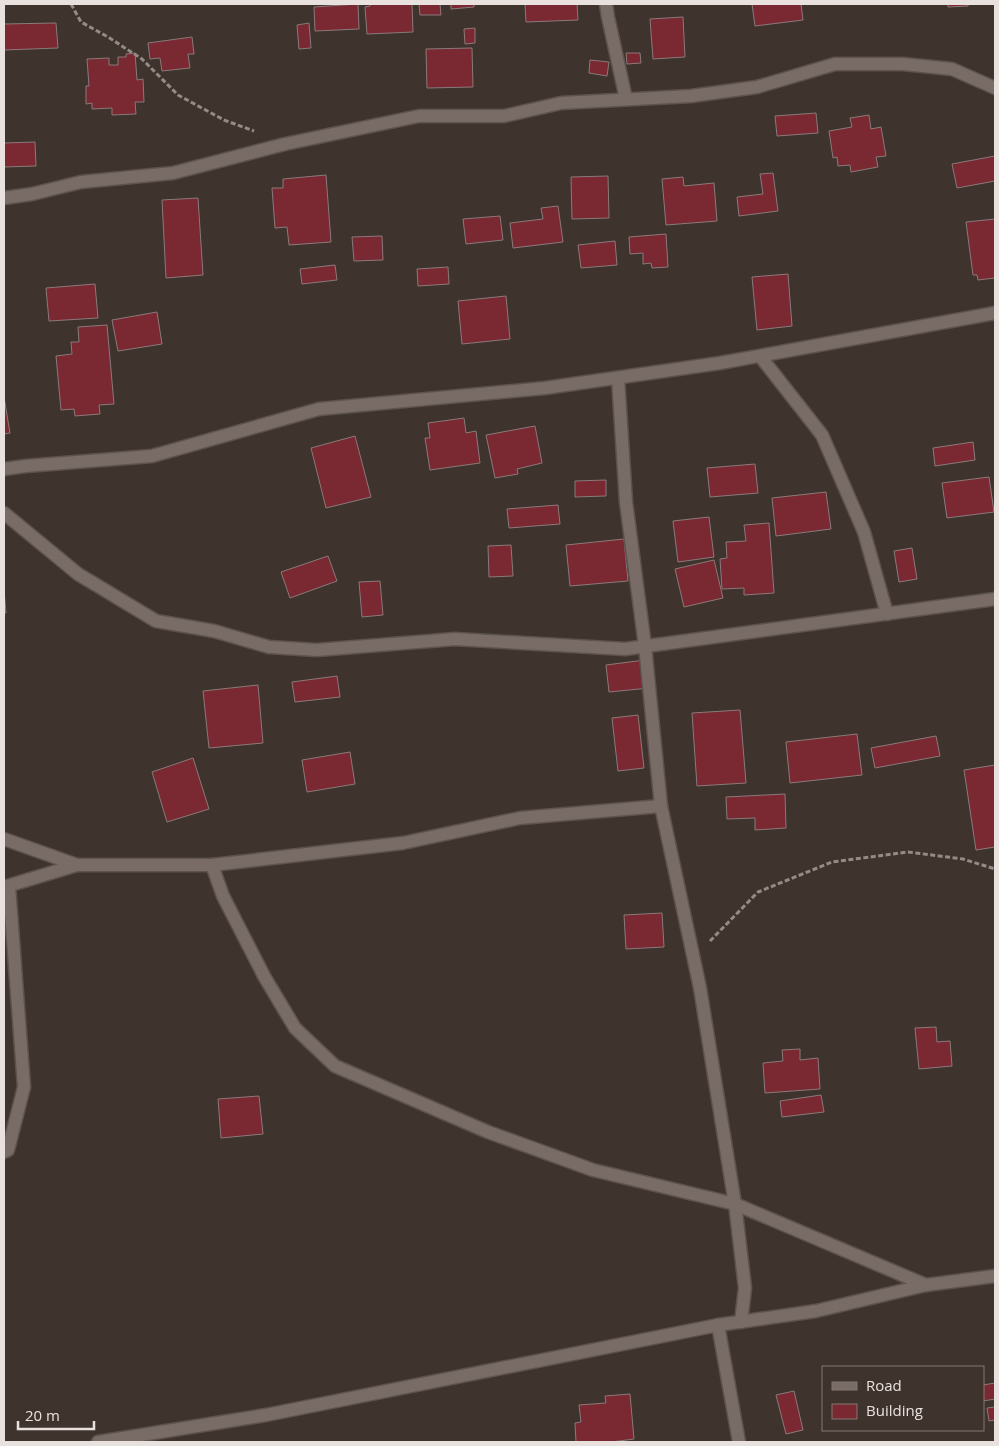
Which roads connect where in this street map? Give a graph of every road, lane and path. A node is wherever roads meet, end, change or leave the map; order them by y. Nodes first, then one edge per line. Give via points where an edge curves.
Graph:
1 (70, 4) edge
2 (606, 4) edge
3 (995, 88) edge
4 (626, 99) junction
5 (285, 144) junction
6 (4, 198) edge
7 (995, 313) edge
8 (760, 356) junction
9 (618, 378) junction
10 (4, 468) edge
11 (4, 513) edge
12 (995, 599) edge
13 (887, 614) junction
14 (645, 646) junction
15 (661, 806) junction
16 (4, 839) edge
17 (77, 864) junction
18 (212, 864) junction
19 (995, 869) edge
20 (7, 886) edge
21 (693, 957) junction
22 (4, 1152) edge
23 (735, 1204) junction
24 (995, 1276) edge
25 (926, 1286) junction
26 (741, 1322) junction
27 (718, 1325) junction
28 (98, 1442) edge
29 (739, 1442) edge

1 - 5 path via 80,22 142,59 178,95 224,120
2 - 4 street
3 - 4 street via 952,69 903,64 835,64 757,87 691,96
4 - 5 street via 561,103 504,116 419,116
5 - 6 street via 173,173 81,182
7 - 8 street
8 - 9 street
8 - 13 street via 822,435 864,532
9 - 10 street via 319,409 152,456
9 - 14 street via 626,502
11 - 14 street via 78,574 156,621 214,631 269,647 317,650 454,639 625,649
12 - 13 street
13 - 14 street
14 - 15 street
15 - 18 street via 520,818 404,843
15 - 21 street
16 - 17 street
17 - 18 street
17 - 20 street
18 - 23 street via 223,896 294,1028 335,1066 488,1132 593,1170
19 - 21 path via 963,859 908,852 832,862 758,892
20 - 22 street via 24,1087 8,1150
21 - 23 street
23 - 25 street
23 - 26 street via 745,1288
24 - 25 street
25 - 26 street via 816,1311
26 - 27 street
27 - 28 street via 266,1415
27 - 29 street

